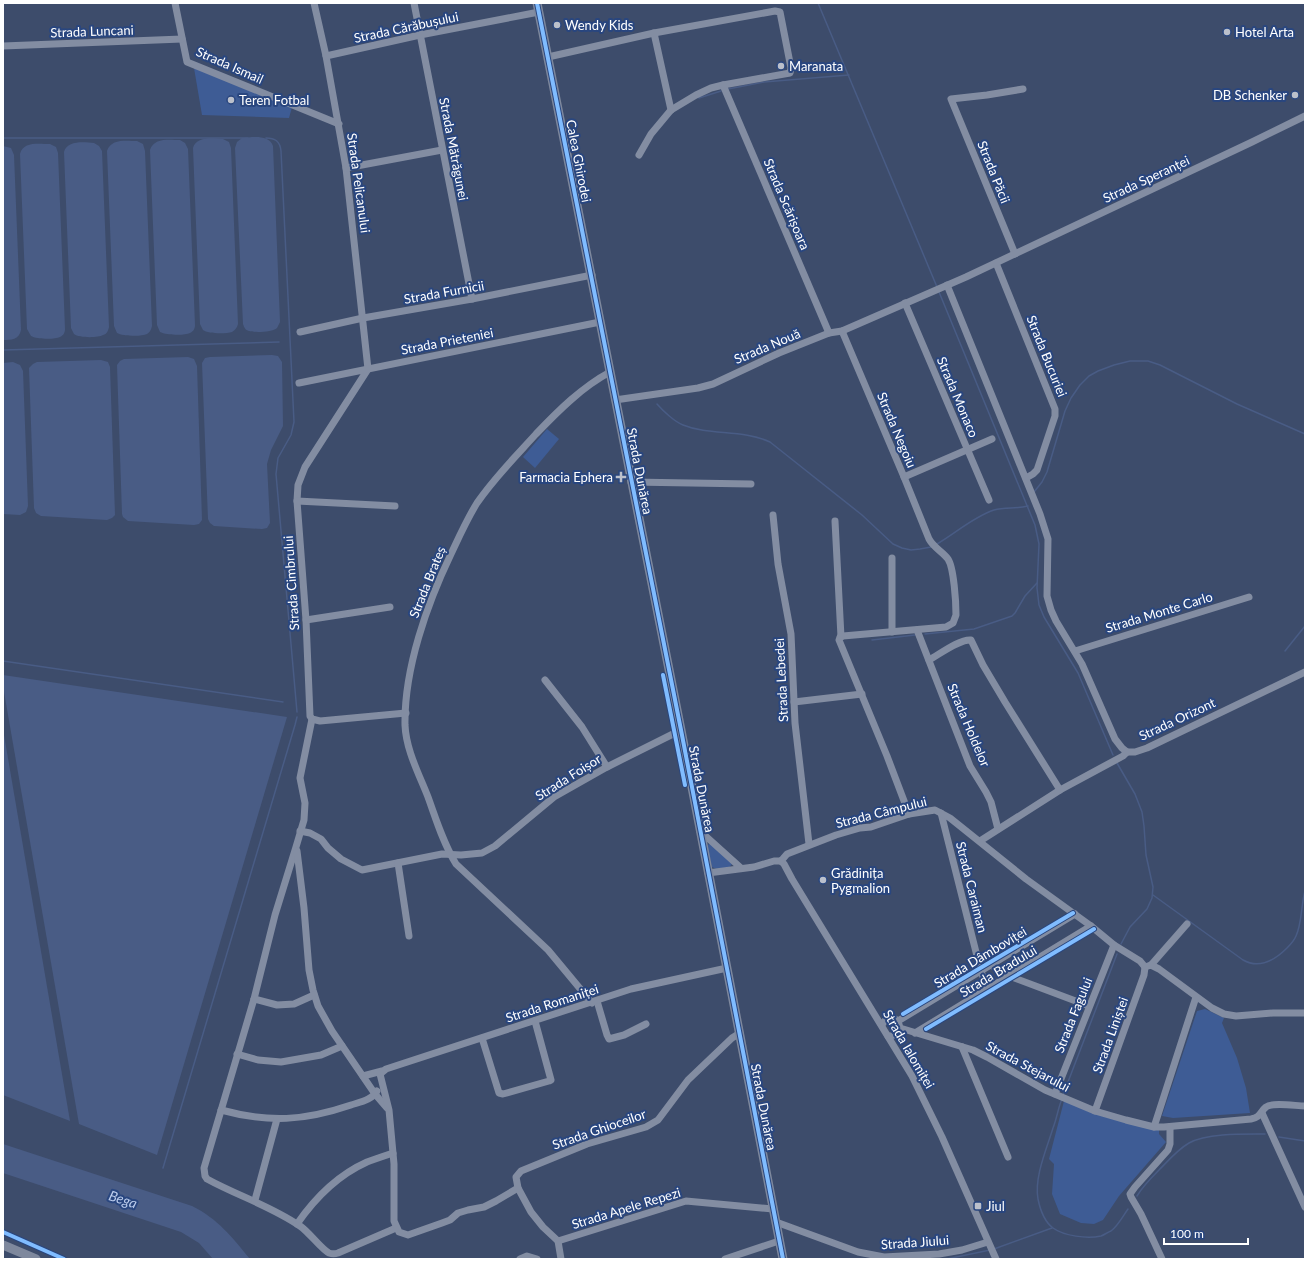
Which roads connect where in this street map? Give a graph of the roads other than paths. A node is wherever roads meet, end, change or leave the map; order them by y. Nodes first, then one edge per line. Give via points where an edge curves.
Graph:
1 (175, 3) edge
2 (314, 3) edge
3 (414, 3) edge
4 (538, 7) edge
5 (654, 33) junction
6 (420, 35) junction
7 (182, 39) junction
8 (3, 46) edge
9 (326, 56) junction
10 (548, 57) junction
11 (723, 85) junction
12 (1023, 89) dead end
13 (671, 110) junction
14 (1305, 116) edge
15 (339, 124) junction
16 (442, 150) junction
17 (639, 155) dead end
18 (346, 168) junction
19 (1015, 254) junction
20 (996, 263) junction
21 (592, 275) junction
22 (947, 285) junction
23 (472, 299) junction
24 (905, 303) junction
25 (363, 318) junction
26 (600, 322) junction
27 (842, 331) junction
28 (300, 332) dead end
29 (829, 333) junction
30 (368, 369) junction
31 (610, 372) junction
32 (299, 383) dead end
33 (615, 400) junction
34 (992, 439) dead end
35 (968, 450) junction
36 (904, 477) junction
37 (1026, 478) junction
38 (631, 482) junction
39 (750, 484) dead end
40 (989, 500) dead end
41 (297, 501) junction
42 (395, 506) dead end
43 (773, 515) dead end
44 (835, 521) dead end
45 (892, 558) dead end
46 (1250, 597) dead end
47 (390, 607) dead end
48 (306, 620) junction
49 (917, 630) junction
50 (892, 632) junction
51 (841, 637) junction
52 (1075, 651) junction
53 (929, 660) junction
54 (1305, 672) edge
55 (545, 680) dead end
56 (862, 694) junction
57 (794, 702) junction
58 (406, 713) junction
59 (312, 719) junction
60 (681, 730) junction
61 (1127, 752) junction
62 (606, 767) junction
63 (1060, 790) junction
64 (941, 813) junction
65 (909, 814) junction
66 (998, 829) junction
67 (300, 831) junction
68 (700, 831) junction
69 (980, 841) junction
70 (809, 844) junction
71 (296, 847) junction
72 (450, 854) junction
73 (781, 861) junction
74 (398, 863) junction
75 (741, 868) junction
76 (708, 873) junction
77 (1075, 914) junction
78 (1187, 924) dead end
79 (1091, 926) junction
80 (409, 936) dead end
81 (1114, 945) junction
82 (991, 965) junction
83 (1148, 966) junction
84 (727, 968) junction
85 (980, 971) junction
86 (1009, 976) junction
87 (987, 989) junction
88 (314, 995) junction
89 (1196, 997) junction
90 (254, 999) junction
91 (595, 1002) junction
92 (1089, 1006) junction
93 (1305, 1013) edge
94 (535, 1021) junction
95 (646, 1024) dead end
96 (899, 1024) junction
97 (882, 1025) junction
98 (740, 1033) junction
99 (915, 1033) junction
100 (888, 1036) junction
101 (482, 1038) junction
102 (342, 1046) junction
103 (962, 1047) junction
104 (237, 1054) junction
105 (384, 1070) junction
106 (363, 1076) junction
107 (381, 1082) junction
108 (375, 1094) junction
109 (1059, 1096) junction
110 (1305, 1106) edge
111 (221, 1110) junction
112 (389, 1110) junction
113 (1095, 1111) junction
114 (1262, 1113) junction
115 (277, 1119) junction
116 (1154, 1127) junction
117 (1170, 1127) junction
118 (393, 1153) junction
119 (1008, 1157) dead end
120 (518, 1188) junction
121 (254, 1200) junction
122 (1305, 1207) edge
123 (773, 1209) junction
124 (776, 1222) junction
125 (297, 1224) junction
126 (396, 1228) junction
127 (558, 1241) junction
128 (779, 1241) junction
129 (3, 1245) edge
130 (992, 1250) edge
131 (36, 1259) edge
132 (520, 1259) edge
133 (537, 1259) edge
134 (561, 1259) edge
135 (725, 1259) edge
136 (783, 1259) edge
137 (1162, 1259) edge

1 - 7 street, Strada Ismail
2 - 9 street, Strada Pelicanului
3 - 6 street, Strada Mătrăgunei
4 - 6 street, Strada Cărăbușului
4 - 10 street, Calea Ghirodei
5 - 10 street
5 - 11 street via 780,12 790,73
5 - 13 street
6 - 9 street, Strada Cărăbușului
6 - 16 street, Strada Mătrăgunei
7 - 8 street, Strada Luncani
7 - 15 street, Strada Ismail via 187,62
9 - 15 street, Strada Pelicanului
10 - 21 street, Calea Ghirodei
11 - 13 street via 696,95
11 - 29 street, Strada Scărișoara
12 - 19 street, Strada Păcii via 951,99
13 - 17 street via 651,134
14 - 19 street, Strada Speranței
15 - 18 street, Strada Pelicanului
16 - 18 street
16 - 23 street, Strada Mătrăgunei
18 - 25 street, Strada Pelicanului
19 - 20 street, Strada Speranței
20 - 22 street, Strada Speranței
20 - 37 street, Strada Bucuriei via 1055,409 1037,470
21 - 23 street, Strada Furnicii
21 - 26 street, Calea Ghirodei
22 - 24 street, Strada Nouă
22 - 37 street
23 - 25 street, Strada Furnicii
24 - 27 street, Strada Nouă
24 - 35 street, Strada Monaco
25 - 28 street, Strada Furnicii
25 - 30 street, Strada Pelicanului
26 - 30 street, Strada Prieteniei
26 - 31 street, Strada Dunărea
27 - 29 street, Strada Nouă
27 - 36 street, Strada Negoiu
29 - 33 street, Strada Nouă via 713,384
30 - 32 street, Strada Prieteniei
30 - 41 street, Strada Cimbrului via 305,467 298,485
31 - 33 street, Strada Dunărea
31 - 58 street, Strada Brateș via 558,412 507,466 476,504 448,560 425,617 414,656
33 - 38 street, Strada Dunărea
34 - 35 street
35 - 36 street
35 - 40 street, Strada Monaco
36 - 49 street, Strada Negoiu via 929,539 948,559 951,566 956,615 953,623 948,626
37 - 52 street via 1048,539 1047,596 1056,621
38 - 39 street
38 - 60 street, Strada Dunărea
41 - 42 street
41 - 48 street, Strada Cimbrului
43 - 57 street, Strada Lebedei via 778,564 792,638
44 - 51 street
45 - 50 street
46 - 52 street, Strada Monte Carlo
47 - 48 street
48 - 59 street, Strada Cimbrului
49 - 50 street
49 - 53 street, Strada Holdelor
50 - 51 street
51 - 56 street via 840,643
52 - 61 street via 1115,739
53 - 63 street via 960,642 971,640 983,665
53 - 66 street, Strada Holdelor via 970,766 991,802
54 - 61 street, Strada Orizont via 1148,748
55 - 62 street via 582,727
56 - 57 street
56 - 65 street
57 - 70 street, Strada Lebedei
58 - 59 street via 323,721
58 - 72 street, Strada Brateș via 406,734 412,754
59 - 67 street, Strada Cimbrului via 300,778 305,803 304,820
60 - 62 street, Strada Foișor
60 - 68 street, Strada Dunărea
61 - 63 street, Strada Orizont
62 - 72 street, Strada Foișor via 554,797 492,849 479,853
63 - 66 street, Strada Orizont
64 - 65 street, Strada Câmpului via 935,810
64 - 69 street, Strada Câmpului
64 - 85 street, Strada Caraiman
65 - 70 street, Strada Câmpului
66 - 69 street, Strada Orizont
67 - 71 street, Strada Cimbrului
67 - 74 street, Strada Foișor via 320,839 341,859 362,870
68 - 75 street
68 - 76 street, Strada Dunărea
69 - 77 street, Strada Câmpului via 1026,879
70 - 73 street, Strada Câmpului via 786,854
71 - 88 street
71 - 90 street, Strada Cimbrului via 275,915
72 - 74 street, Strada Foișor
72 - 91 street, Strada Brateș via 459,867 548,950
73 - 75 street, Strada Câmpului
73 - 97 street, Strada Ialomiței
74 - 80 street
75 - 76 street, Strada Câmpului
76 - 84 street, Strada Dunărea
77 - 79 street, Strada Câmpului
77 - 82 street, Strada Dâmboviței
78 - 83 street
79 - 81 street, Strada Câmpului
79 - 86 street, Strada Bradului
81 - 83 street, Strada Câmpului
81 - 92 street, Strada Fagului
82 - 85 street, Strada Dâmboviței
82 - 86 street
83 - 89 street, Strada Câmpului via 1159,969
83 - 113 street, Strada Liniștei
84 - 91 street, Strada Romaniței via 631,989
84 - 98 street, Strada Dunărea
85 - 87 street, Strada Caraiman
85 - 96 street, Strada Dâmboviței
86 - 87 street, Strada Bradului
86 - 92 street
87 - 99 street, Strada Bradului
88 - 90 street via 294,1004 277,1005
88 - 102 street
89 - 93 street, Strada Câmpului via 1224,1014 1236,1016
89 - 116 street
90 - 104 street, Strada Cimbrului
91 - 94 street, Strada Romaniței
91 - 95 street via 609,1039
92 - 109 street, Strada Fagului
94 - 101 street, Strada Romaniței
94 - 101 street via 551,1080 549,1081 499,1093
96 - 97 street via 893,1018 888,1018
96 - 99 street, Strada Stejarului
96 - 100 street via 898,1033
97 - 100 street, Strada Ialomiței
98 - 120 street, Strada Ghioceilor via 688,1080 654,1123 587,1144 521,1171 516,1178
98 - 123 street, Strada Dunărea
99 - 103 street, Strada Stejarului
100 - 130 street, Strada Ialomiței via 921,1094
101 - 105 street, Strada Romaniței
102 - 104 street via 321,1055 281,1062 258,1060
102 - 106 street
103 - 109 street, Strada Stejarului via 987,1057 1035,1086
103 - 119 street
104 - 111 street, Strada Cimbrului
105 - 106 street, Strada Romaniței
105 - 107 street via 380,1074
106 - 108 street
107 - 108 street
107 - 112 street
108 - 112 street
108 - 115 street via 369,1099 326,1113
109 - 113 street, Strada Stejarului
110 - 114 street, Strada Stejarului via 1271,1105
111 - 115 street
111 - 121 street, Strada Cimbrului via 204,1168 205,1176 212,1182
112 - 118 street
113 - 116 street, Strada Stejarului
114 - 117 street, Strada Stejarului via 1251,1120
114 - 122 street
115 - 121 street
116 - 117 street, Strada Stejarului
117 - 137 street via 1168,1150 1130,1194
118 - 125 street via 366,1162 345,1174 312,1203
118 - 126 street
120 - 126 street via 484,1207 468,1210 450,1220 408,1235
120 - 127 street via 531,1212
121 - 125 street
123 - 124 street, Strada Dunărea
123 - 127 street, Strada Apele Repezi via 686,1201
124 - 128 street, Strada Dunărea
124 - 130 street, Strada Jiului via 858,1252 884,1257
125 - 126 street via 332,1254
127 - 134 street
128 - 135 street
128 - 136 street, Strada Dunărea
129 - 131 street
132 - 133 street via 527,1256

